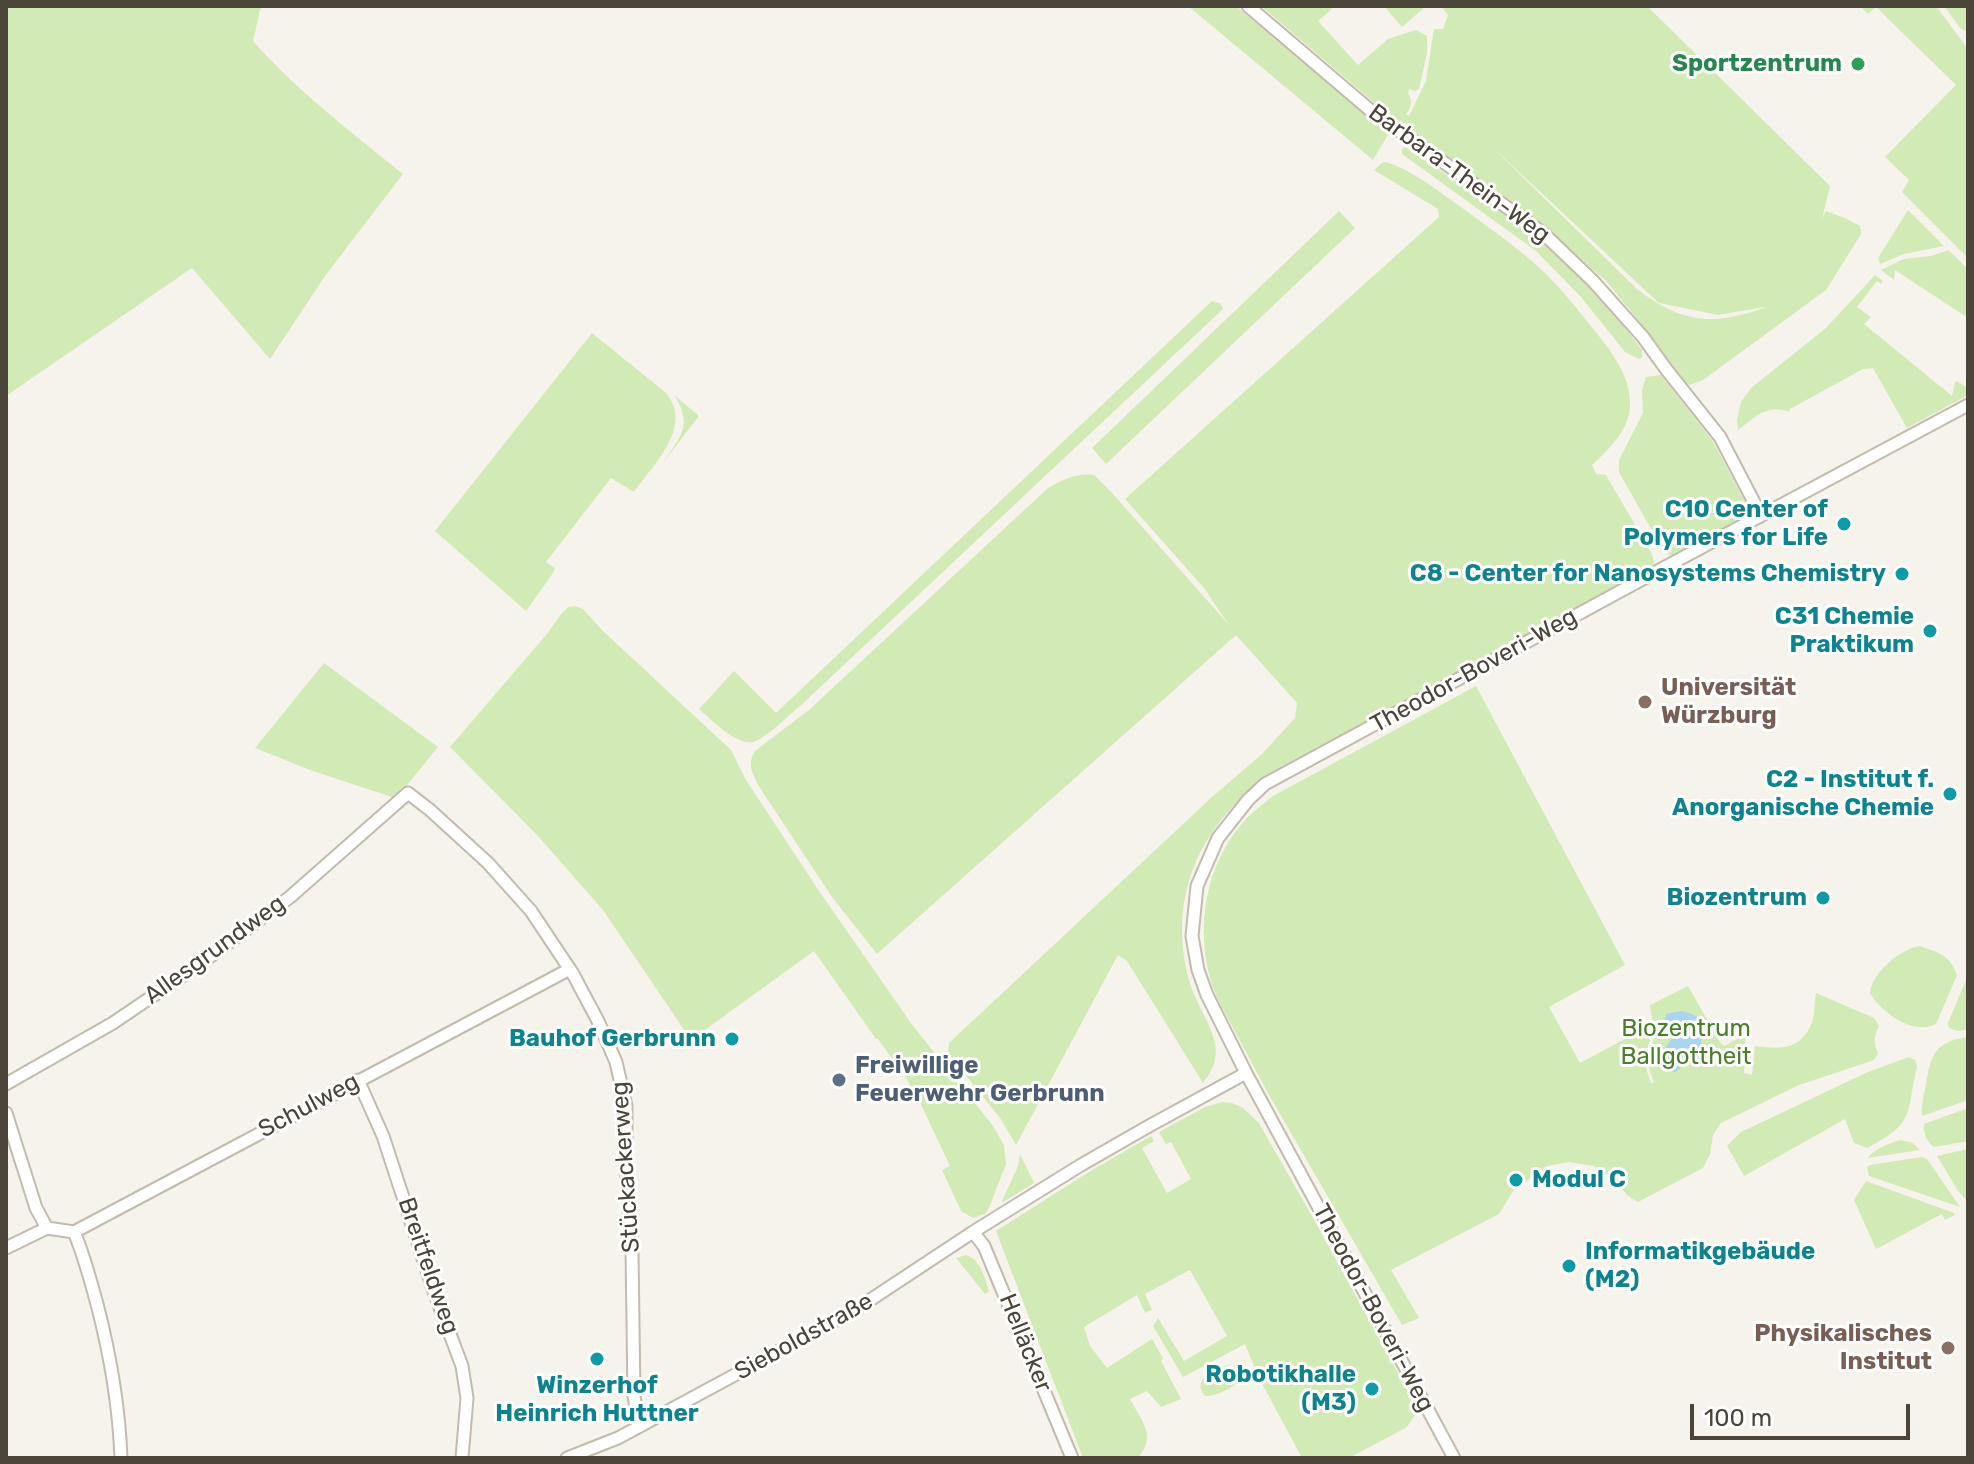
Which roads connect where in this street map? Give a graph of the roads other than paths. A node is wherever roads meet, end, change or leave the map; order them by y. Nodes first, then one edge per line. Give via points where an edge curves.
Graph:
1 (1248, 6) edge
2 (1968, 405) edge
3 (1759, 517) junction
4 (408, 793) joint
5 (570, 969) junction
6 (1246, 1073) junction
7 (358, 1080) junction
8 (6, 1084) edge
9 (6, 1113) edge
10 (47, 1228) junction
11 (74, 1232) junction
12 (973, 1232) junction
13 (6, 1248) edge
14 (639, 1426) junction
15 (121, 1458) edge
16 (462, 1458) edge
17 (567, 1458) edge
18 (1072, 1458) edge
19 (1454, 1458) edge

1 - 3 street, Barbara-Thein-Weg via 1370,110 1543,233 1593,281 1720,437
2 - 3 street, Theodor-Boveri-Weg
3 - 6 street, Theodor-Boveri-Weg via 1265,784 1248,800 1212,849 1197,886 1192,936 1207,995
4 - 5 street, Stückackerweg via 488,863 531,911
4 - 8 street, Allesgrundweg via 290,897 200,964 113,1023
5 - 7 street, Schulweg
5 - 14 street, Stückackerweg via 616,1062 626,1106
6 - 12 street, Sieboldstraße
6 - 19 street, Theodor-Boveri-Weg
7 - 11 street, Schulweg
7 - 16 street, Breitfeldweg via 383,1136 462,1366 467,1398
9 - 10 street
10 - 11 street
10 - 13 street
11 - 15 street via 106,1338
12 - 14 street, Sieboldstraße via 855,1310
12 - 18 street, Helläcker via 984,1246
14 - 17 street, Sieboldstraße

